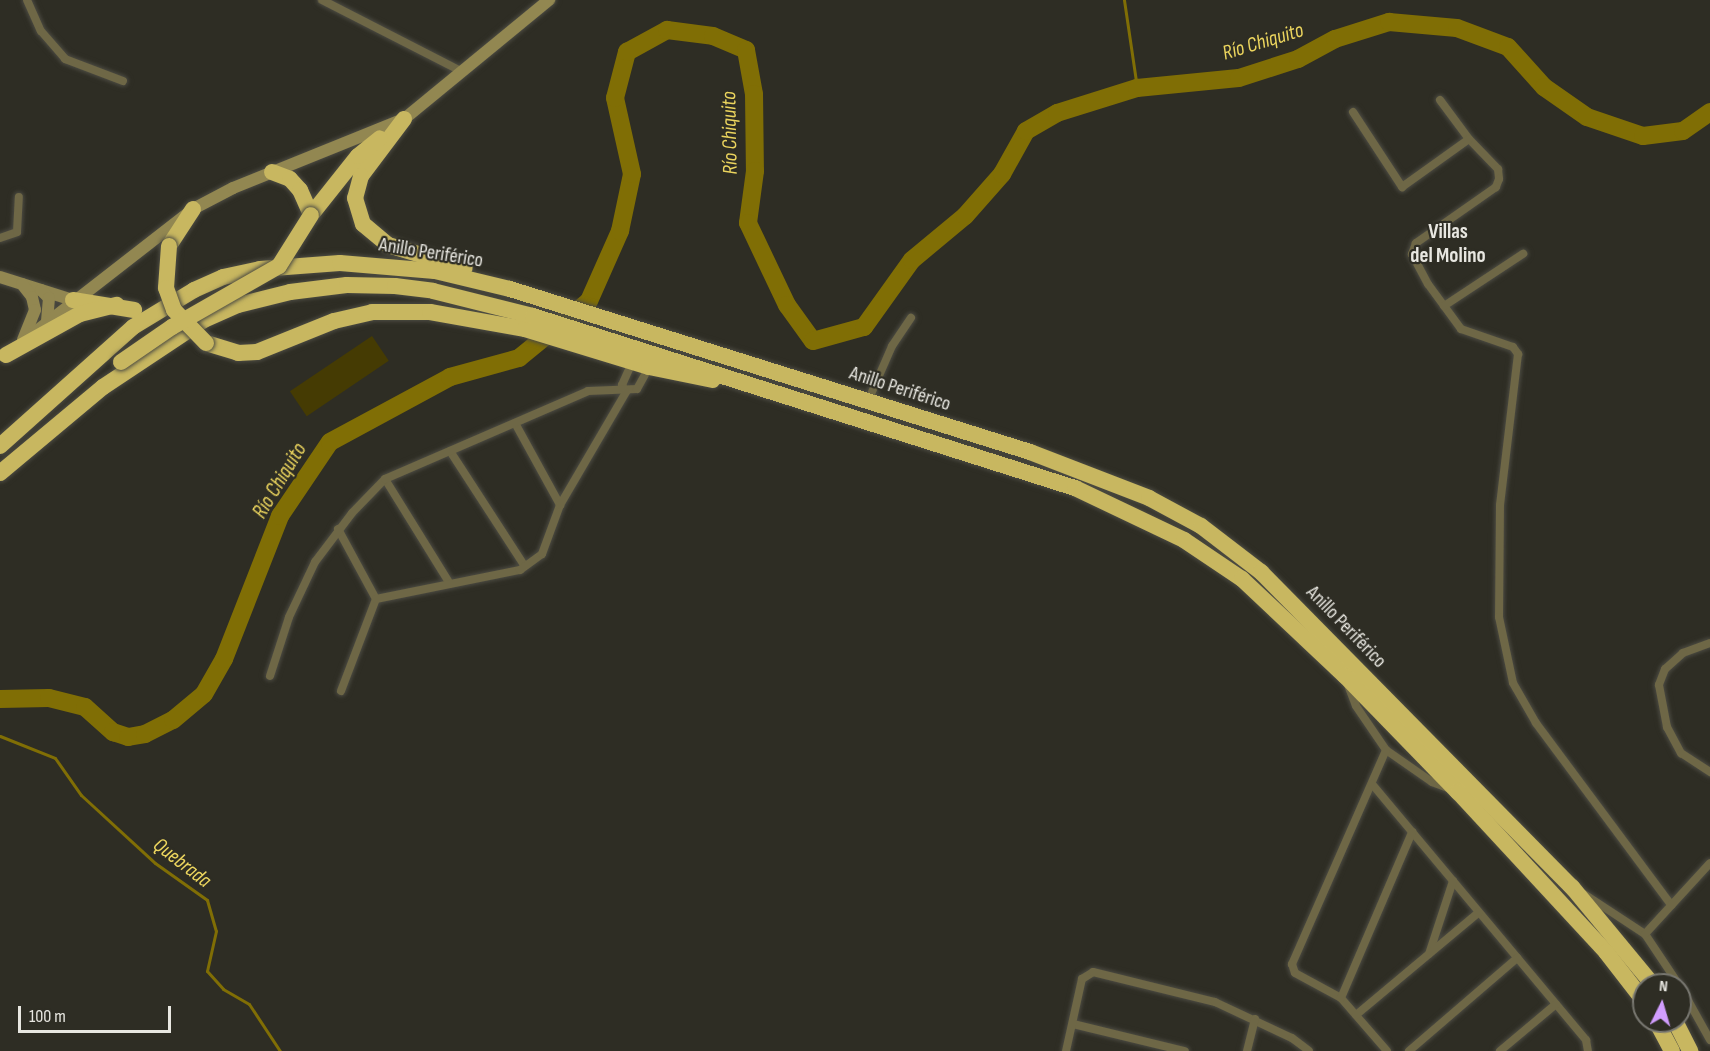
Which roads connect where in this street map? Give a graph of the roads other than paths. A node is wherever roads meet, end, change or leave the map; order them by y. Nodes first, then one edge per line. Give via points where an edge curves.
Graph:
1 (27, 0) edge
2 (322, 0) edge
3 (549, 0) edge
4 (463, 72) junction
5 (123, 81) dead end
6 (1440, 100) dead end
7 (1353, 112) dead end
8 (404, 119) junction
9 (1469, 139) junction
10 (272, 172) junction
11 (19, 197) dead end
12 (193, 209) junction
13 (312, 216) junction
14 (0, 238) edge
15 (1523, 254) dead end
16 (0, 277) edge
17 (22, 284) junction
18 (497, 286) junction
19 (41, 290) junction
20 (74, 300) junction
21 (117, 305) junction
22 (1444, 306) junction
23 (134, 310) dead end
24 (911, 318) dead end
25 (47, 322) junction
26 (529, 322) junction
27 (21, 343) junction
28 (3, 358) edge
29 (632, 363) junction
30 (649, 368) junction
31 (747, 383) junction
32 (627, 392) junction
33 (868, 401) junction
34 (515, 423) junction
35 (56, 425) junction
36 (0, 446) edge
37 (450, 451) junction
38 (0, 473) edge
39 (385, 479) junction
40 (560, 505) junction
41 (338, 529) junction
42 (525, 565) junction
43 (450, 584) junction
44 (376, 599) junction
45 (1710, 643) edge
46 (270, 676) dead end
47 (1345, 676) junction
48 (341, 691) dead end
49 (1386, 750) junction
50 (1710, 772) edge
51 (1371, 784) junction
52 (1458, 792) junction
53 (1412, 832) junction
54 (1709, 864) edge
55 (1453, 881) junction
56 (1572, 887) junction
57 (1671, 905) junction
58 (1479, 912) junction
59 (1645, 933) junction
60 (1428, 955) junction
61 (1517, 958) junction
62 (1643, 973) edge
63 (1672, 973) edge
64 (1632, 986) edge
65 (1341, 998) junction
66 (1556, 1004) junction
67 (1692, 1007) edge
68 (1356, 1015) junction
69 (1255, 1019) junction
70 (1073, 1024) junction
71 (1662, 1033) edge
72 (1681, 1033) edge
73 (1710, 1040) edge
74 (1066, 1051) edge
75 (1185, 1051) edge
76 (1247, 1051) edge
77 (1309, 1051) edge
78 (1387, 1051) edge
79 (1409, 1051) edge
80 (1500, 1051) edge
81 (1588, 1051) edge
82 (1672, 1051) edge
83 (1690, 1051) edge

1 - 5 street via 41,31 65,59
2 - 4 street
3 - 4 main road
4 - 8 main road
6 - 9 street
7 - 9 street via 1402,187
8 - 10 main road
8 - 13 highway via 358,156
8 - 18 highway via 361,176 355,198 363,224 388,245 472,270
9 - 22 street via 1498,169 1496,187 1416,243 1412,254 1414,263
10 - 12 main road
10 - 13 highway via 290,179
11 - 14 street via 17,232
12 - 20 main road
12 - 26 highway, bridge via 169,246 165,278 174,310 206,343 238,353 280,346 334,321 397,310
13 - 35 highway, bridge via 279,266 172,327 121,362
15 - 22 street
16 - 17 main road
17 - 19 main road
17 - 27 main road via 32,297 35,310
18 - 33 highway, Anillo Periférico
18 - 36 highway, Anillo Periférico via 435,271 340,262 270,267 223,277 133,327
19 - 20 main road
19 - 25 main road via 49,298
20 - 21 highway
20 - 25 main road
21 - 23 highway
21 - 28 highway via 80,314
22 - 57 street via 1461,329 1513,347 1518,354 1500,505 1499,617 1513,683 1536,723
24 - 33 street via 892,346
25 - 27 main road
26 - 29 highway via 594,352
26 - 31 highway, Anillo Periférico via 602,336
26 - 35 highway, Anillo Periférico via 395,286 347,285 290,292 238,305 194,325 142,358
27 - 28 main road
29 - 30 highway
29 - 32 street via 622,385
30 - 31 highway via 693,378
30 - 32 street via 638,389
31 - 47 highway, Anillo Periférico via 1075,488 1134,513 1184,540 1242,579
32 - 34 street via 609,387 588,391
32 - 40 street
33 - 56 highway, Anillo Periférico via 1088,472 1201,526 1261,572 1308,616
34 - 37 street
34 - 40 street
35 - 38 highway, Anillo Periférico
37 - 39 street
37 - 42 street
39 - 41 street
39 - 43 street
40 - 42 street via 542,554
41 - 44 street
41 - 46 street via 315,562 302,590
42 - 43 street via 520,570
43 - 44 street
44 - 48 street
45 - 50 street via 1683,653 1665,669 1659,685 1667,727 1681,753
47 - 49 street via 1356,706
47 - 52 highway, Anillo Periférico
49 - 51 street
49 - 52 street via 1432,782
51 - 53 street
51 - 65 street via 1292,964 1295,973
52 - 64 highway, Anillo Periférico via 1606,952
53 - 55 street
53 - 65 street
54 - 57 street
55 - 58 street
55 - 60 street
56 - 59 street
56 - 62 highway, Anillo Periférico
57 - 59 street
58 - 60 street
58 - 61 street
59 - 63 street
60 - 68 street
61 - 66 street
61 - 79 street
65 - 68 street
66 - 80 street
66 - 81 street via 1586,1040
67 - 73 street
68 - 78 street
69 - 70 street via 1215,1002 1093,972 1082,979
69 - 76 street
69 - 77 street
70 - 74 street
70 - 75 street
71 - 82 highway
72 - 83 highway

